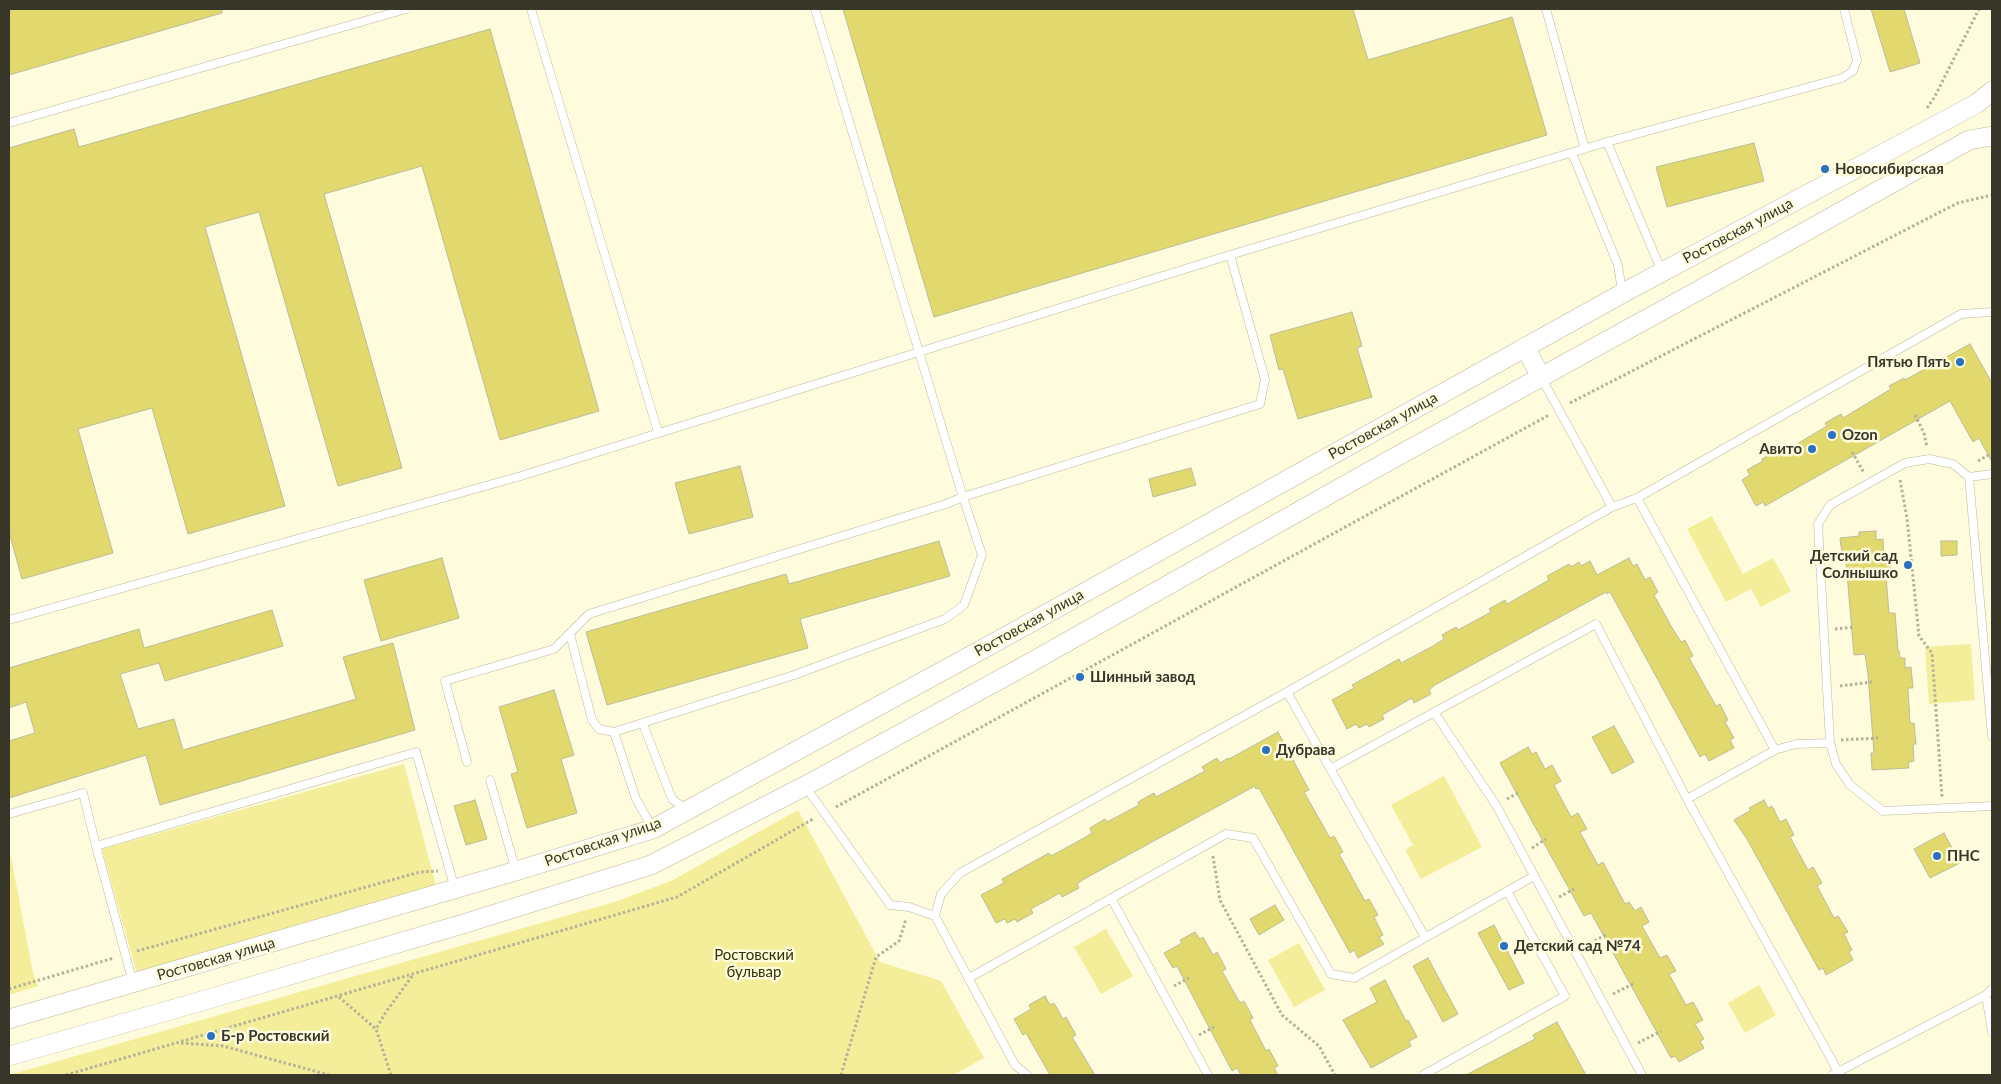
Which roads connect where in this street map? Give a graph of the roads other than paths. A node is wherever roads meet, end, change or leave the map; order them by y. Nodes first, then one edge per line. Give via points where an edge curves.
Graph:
1 (406, 9) edge
2 (532, 9) edge
3 (816, 9) edge
4 (1546, 9) edge
5 (1844, 9) edge
6 (1992, 92) edge
7 (9, 123) edge
8 (1992, 136) edge
9 (1607, 142) junction
10 (1585, 149) junction
11 (1572, 153) junction
12 (1230, 254) junction
13 (1662, 272) junction
14 (1623, 294) junction
15 (1992, 312) edge
16 (1525, 348) junction
17 (919, 350) junction
18 (1541, 377) junction
19 (658, 432) junction
20 (1992, 474) edge
21 (1969, 477) junction
22 (963, 497) junction
23 (1637, 498) junction
24 (1612, 507) junction
25 (9, 620) edge
26 (570, 634) junction
27 (1287, 692) junction
28 (1434, 712) junction
29 (644, 724) junction
30 (614, 732) junction
31 (1992, 736) edge
32 (1830, 742) junction
33 (1775, 750) junction
34 (467, 762) dead end
35 (1330, 769) junction
36 (490, 780) dead end
37 (805, 786) junction
38 (1687, 799) junction
39 (1992, 806) edge
40 (687, 810) junction
41 (9, 814) edge
42 (653, 829) junction
43 (96, 846) junction
44 (666, 857) junction
45 (516, 871) junction
46 (1534, 876) junction
47 (455, 889) junction
48 (1507, 891) junction
49 (1111, 898) junction
50 (935, 916) junction
51 (1425, 938) junction
52 (969, 978) junction
53 (132, 983) junction
54 (1992, 989) edge
55 (1986, 995) junction
56 (9, 1019) edge
57 (1992, 1032) edge
58 (9, 1056) edge
59 (1837, 1074) edge
60 (1027, 1075) edge
61 (1208, 1075) edge
62 (1423, 1075) edge
63 (1642, 1075) edge

1 - 7 lane
2 - 19 lane
3 - 17 lane
4 - 10 lane
5 - 9 lane via 1858,60 1853,71 1842,78
6 - 13 street, Ростовская улица via 1976,104
8 - 18 street via 1968,140
9 - 10 lane
9 - 13 lane
10 - 11 lane
11 - 12 lane
11 - 14 lane via 1618,265
12 - 17 lane
12 - 22 lane via 1265,380 1260,404
13 - 14 street, Ростовская улица
14 - 16 street, Ростовская улица
15 - 23 lane via 1961,314
16 - 18 street
16 - 40 street, Ростовская улица
17 - 19 lane
17 - 22 lane
18 - 24 lane
18 - 37 street via 1019,670
19 - 25 lane via 521,476
20 - 21 lane
21 - 31 lane
21 - 32 lane via 1953,464 1929,459 1905,463 1830,504 1818,524
22 - 26 lane via 589,614
22 - 29 lane via 982,555 964,605 945,619 794,675
23 - 24 lane
23 - 33 lane
24 - 27 lane
26 - 30 lane via 592,720 599,729
26 - 34 lane via 554,649 446,681
27 - 35 lane
27 - 50 lane via 960,873 941,894
28 - 35 lane
28 - 38 lane via 1596,624
28 - 46 lane via 1496,805
29 - 30 lane
29 - 40 lane via 672,799
30 - 42 lane via 636,799
32 - 33 lane via 1796,744
32 - 39 lane via 1836,764 1850,785 1883,811
33 - 38 lane
35 - 51 lane
36 - 45 lane
37 - 44 street
37 - 50 lane via 890,904
38 - 59 lane
40 - 42 street, Ростовская улица
41 - 43 lane via 84,793
42 - 44 street
42 - 45 street, Ростовская улица
43 - 47 lane via 416,752
43 - 53 lane
44 - 58 street via 651,866 463,924
45 - 47 street, Ростовская улица
46 - 48 lane
46 - 63 lane
47 - 53 street, Ростовская улица
48 - 51 lane
48 - 62 lane via 1565,996
49 - 51 lane via 1226,834 1253,838 1331,974 1354,978
49 - 52 lane
49 - 61 lane
50 - 52 lane
52 - 60 lane via 1015,1065
53 - 56 street, Ростовская улица
54 - 55 lane
55 - 57 lane
55 - 59 lane

